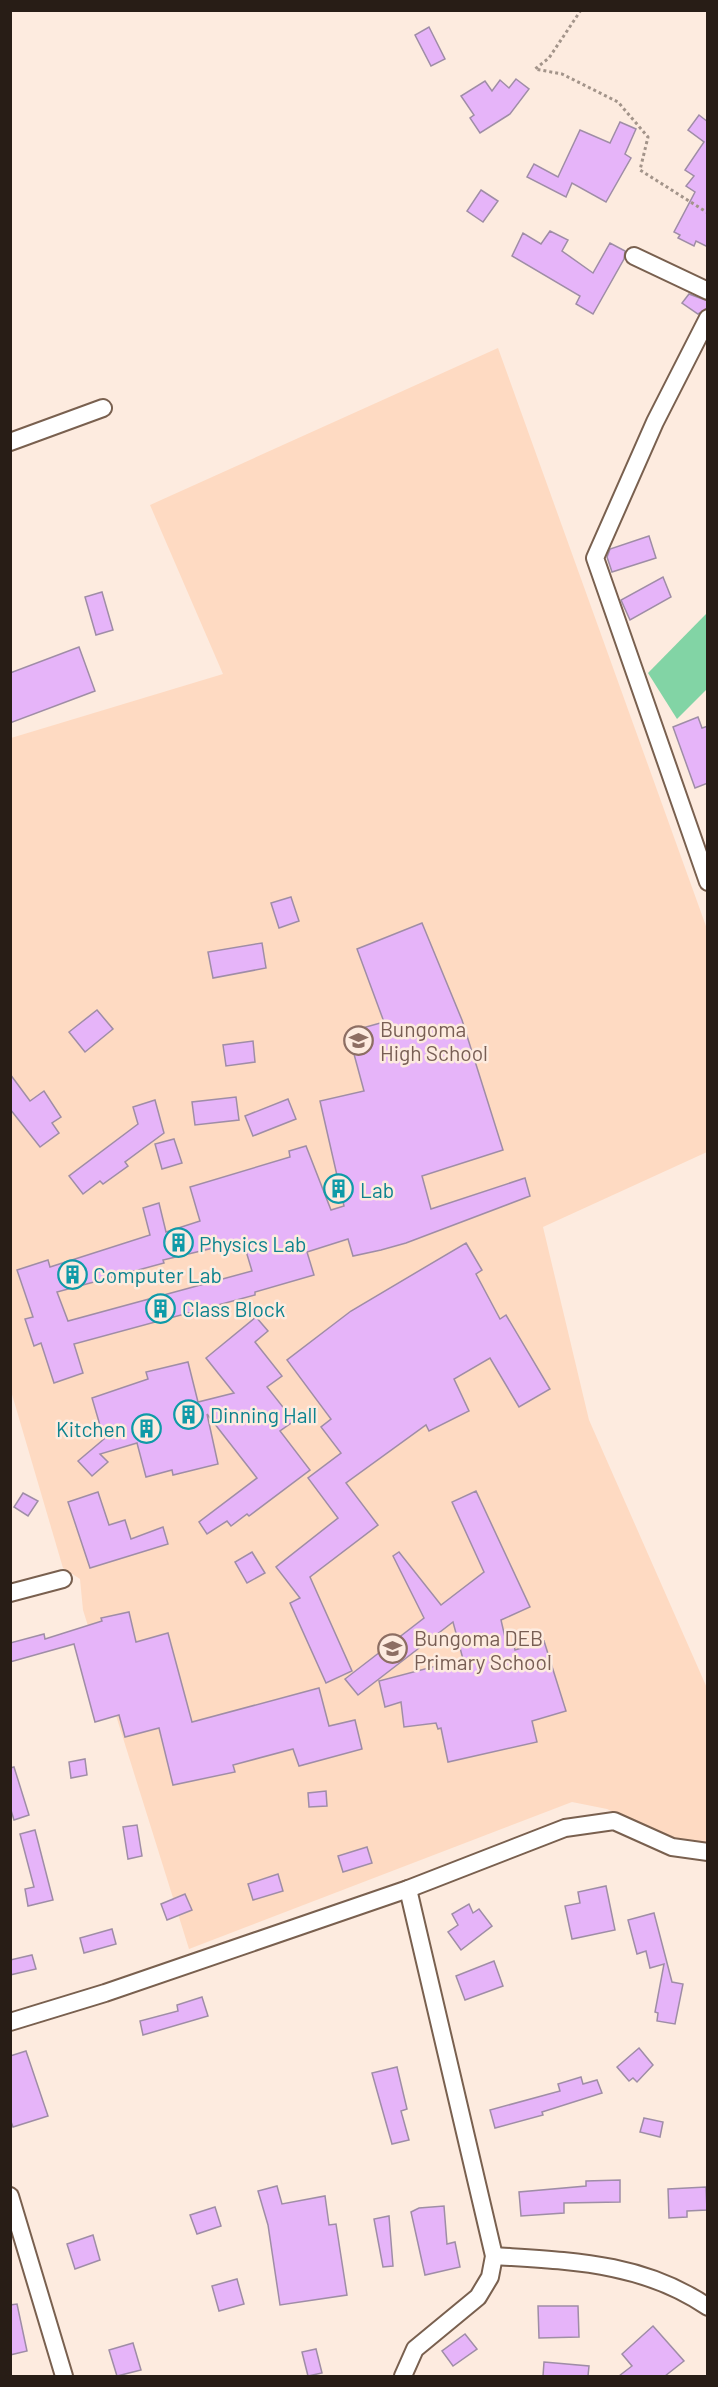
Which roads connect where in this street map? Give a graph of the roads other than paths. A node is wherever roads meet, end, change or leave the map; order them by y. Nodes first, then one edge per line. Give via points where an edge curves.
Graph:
1 (634, 256) dead end
2 (708, 291) edge
3 (708, 318) edge
4 (103, 408) dead end
5 (10, 442) edge
6 (708, 882) edge
7 (63, 1579) dead end
8 (10, 1593) edge
9 (708, 1852) edge
10 (408, 1889) junction
11 (10, 2022) edge
12 (10, 2196) edge
13 (494, 2256) junction
14 (708, 2307) edge
15 (63, 2376) edge
16 (403, 2376) edge

1 - 2 street
3 - 6 street via 655,422 594,558
4 - 5 street
7 - 8 street
9 - 10 street via 672,1846 614,1821 565,1828
10 - 11 street
10 - 13 street
12 - 15 street
13 - 14 street via 594,2262 648,2277 686,2292
13 - 16 street via 490,2277 478,2297 415,2349

